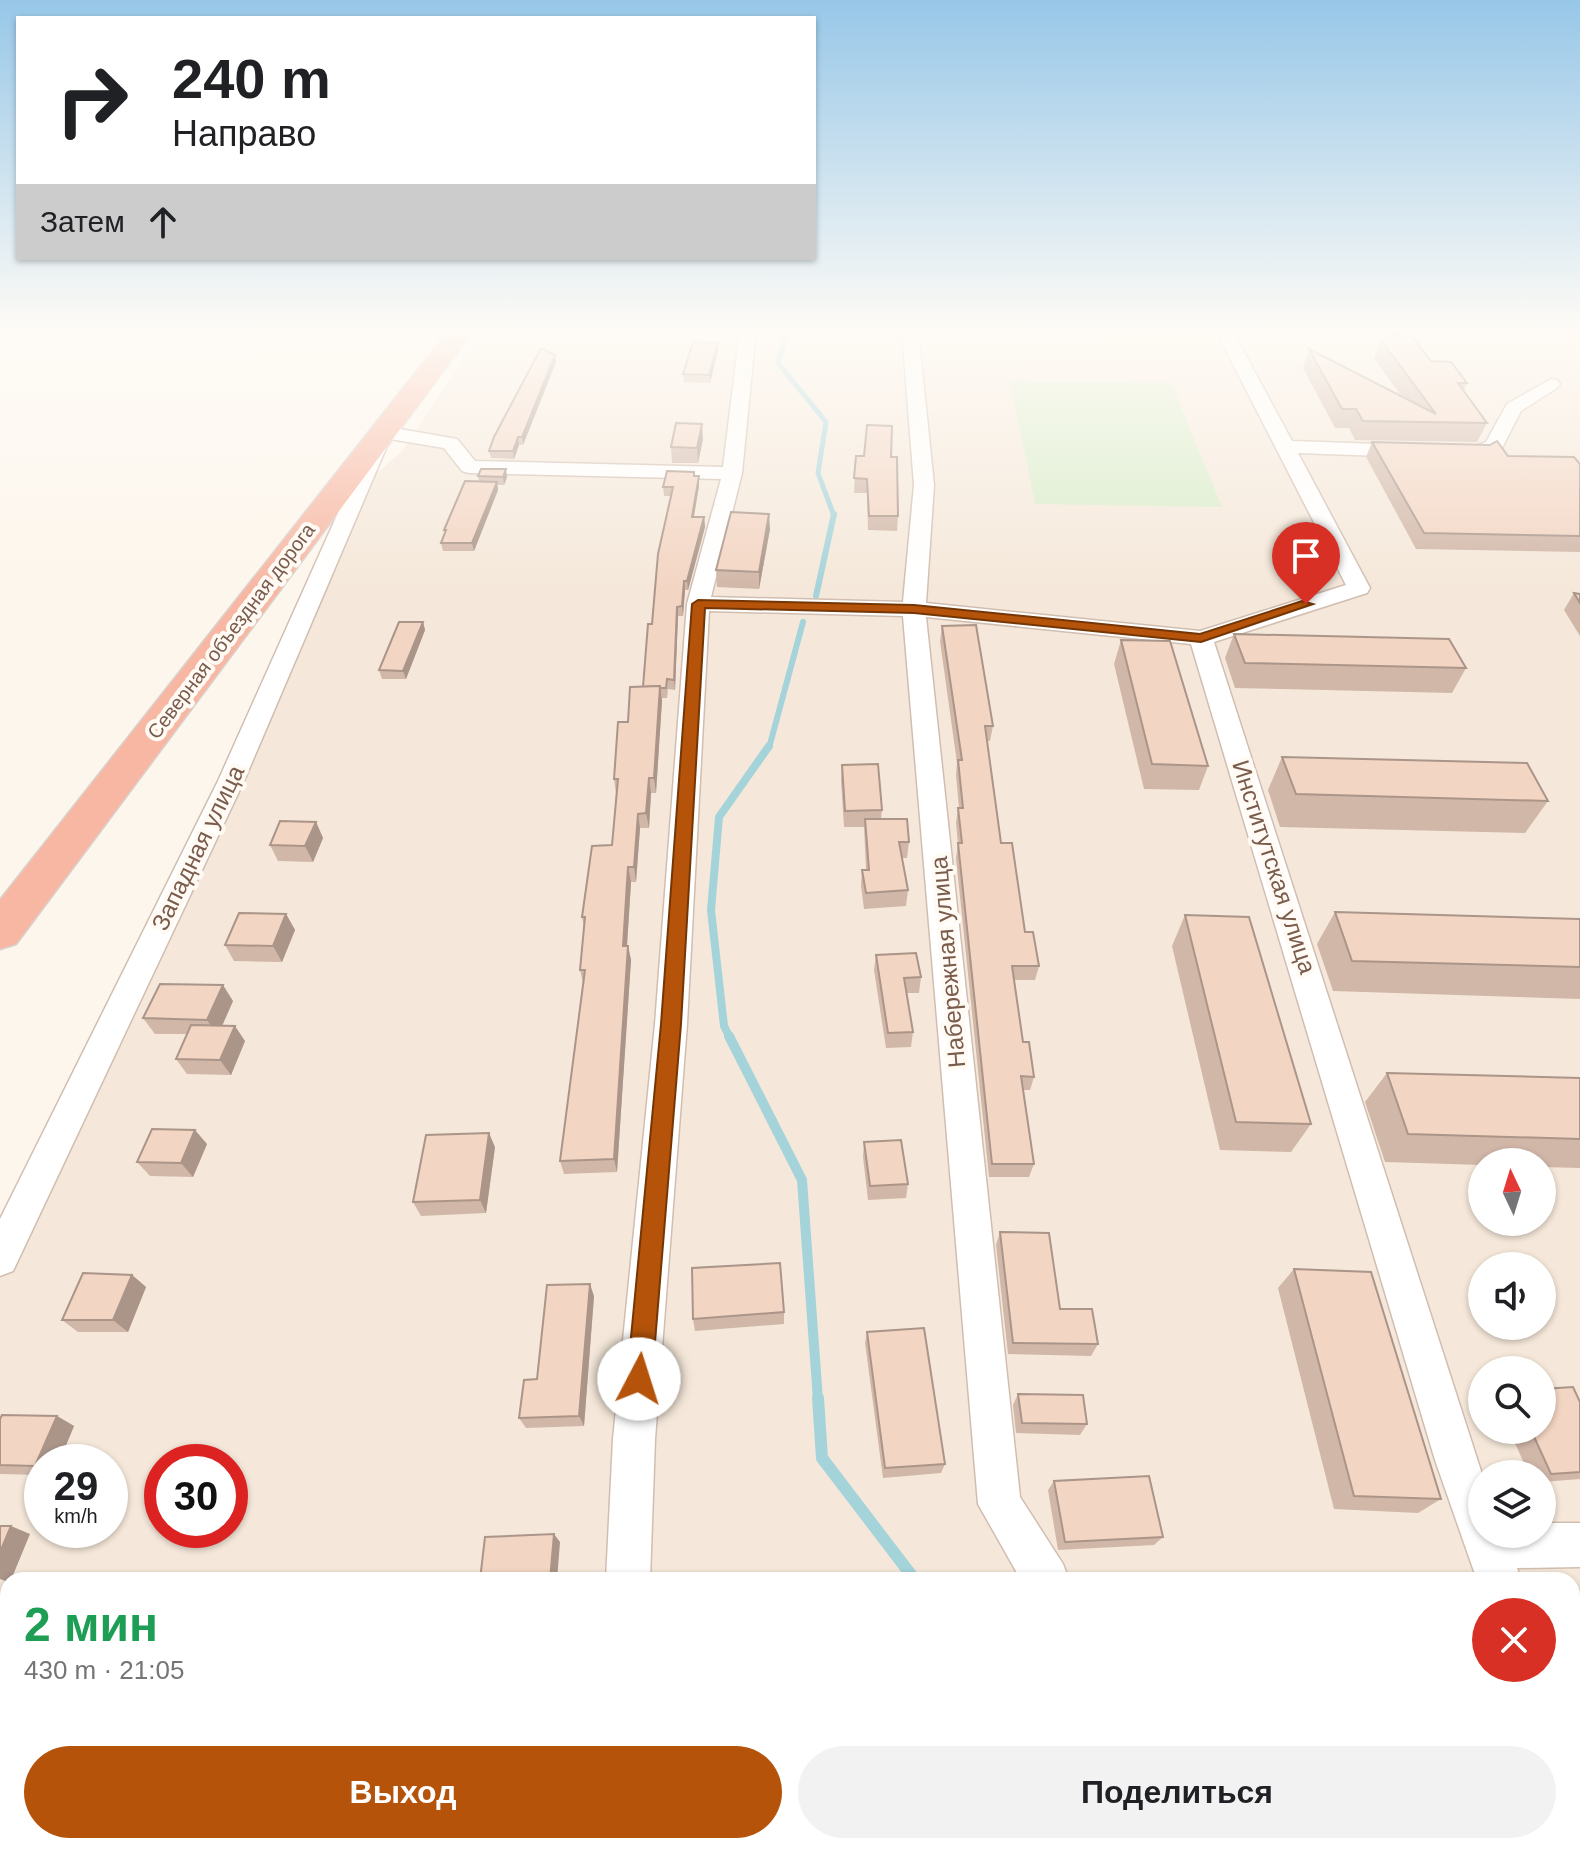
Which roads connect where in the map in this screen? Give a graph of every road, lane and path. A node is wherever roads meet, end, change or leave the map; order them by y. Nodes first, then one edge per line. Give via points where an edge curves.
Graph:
1 (395, 416) edge
2 (738, 416) edge
3 (919, 416) edge
4 (1269, 416) edge
5 (1509, 416) edge
6 (383, 432) junction
7 (1286, 447) junction
8 (732, 473) junction
9 (698, 604) junction
10 (914, 609) junction
11 (1201, 638) junction
12 (0, 932) edge
13 (0, 1258) edge
14 (1468, 1493) edge
15 (1580, 1545) edge
16 (1556, 1546) edge
17 (628, 1572) edge
18 (1042, 1572) edge

1 - 6 highway, Северная объездная дорога
2 - 8 street
3 - 10 street, Набережная улица via 924,485
4 - 7 street
5 - 7 street via 1487,450
6 - 8 street via 450,443 469,467
6 - 12 highway, Северная объездная дорога
6 - 13 street, Западная улица via 231,781
7 - 11 street via 1359,588
8 - 9 street
9 - 10 street
9 - 17 street
10 - 11 street
10 - 18 street, Набережная улица via 999,1504
11 - 14 street, Институтская улица
15 - 16 street, Институтская улица

